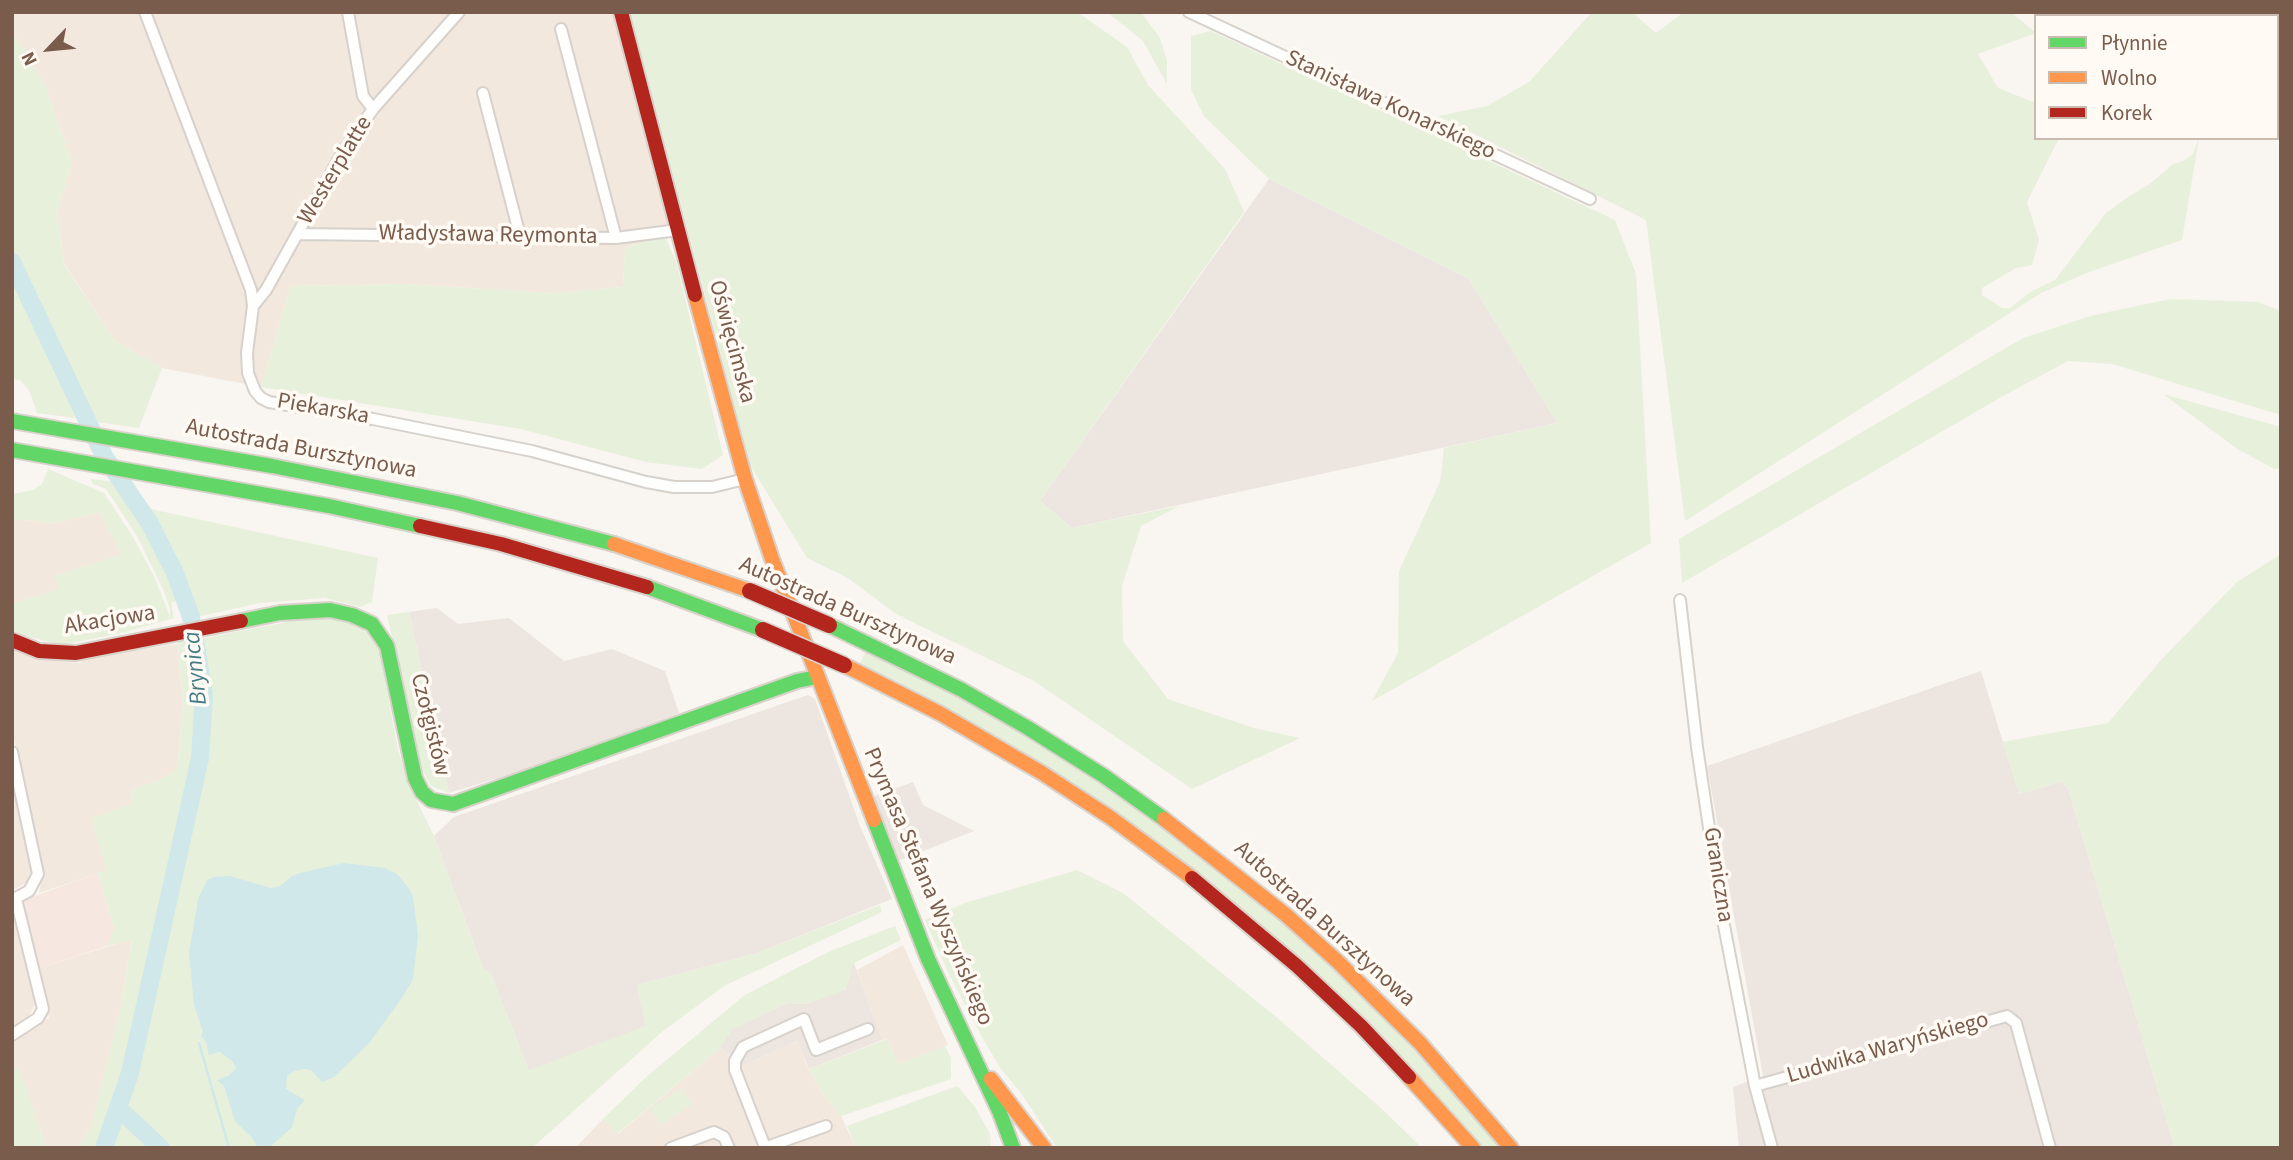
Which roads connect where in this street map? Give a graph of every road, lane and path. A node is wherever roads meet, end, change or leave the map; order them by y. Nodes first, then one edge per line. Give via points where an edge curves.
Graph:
1 (145, 12) edge
2 (348, 12) edge
3 (459, 12) edge
4 (621, 12) edge
5 (1189, 12) edge
6 (561, 29) dead end
7 (483, 93) dead end
8 (373, 109) junction
9 (1590, 200) dead end
10 (678, 230) junction
11 (298, 234) junction
12 (520, 236) junction
13 (616, 238) junction
14 (253, 306) junction
15 (12, 421) edge
16 (19, 451) edge
17 (745, 479) junction
18 (1679, 600) dead end
19 (176, 634) joint
20 (12, 640) edge
21 (817, 677) junction
22 (12, 752) edge
23 (15, 771) edge
24 (14, 899) edge
25 (868, 1030) dead end
26 (12, 1035) edge
27 (971, 1051) junction
28 (1755, 1086) junction
29 (1000, 1113) junction
30 (826, 1126) dead end
31 (765, 1147) edge
32 (671, 1148) edge
33 (729, 1148) edge
34 (1004, 1148) edge
35 (1013, 1148) edge
36 (1022, 1148) edge
37 (1044, 1148) edge
38 (1474, 1148) edge
39 (1511, 1148) edge
40 (1772, 1148) edge
41 (2050, 1148) edge

1 - 14 street, Piekarska via 251,290
2 - 8 street via 363,96
3 - 8 street, Westerplatte
4 - 10 main road, Oświęcimska
5 - 9 street, Stanisława Konarskiego
6 - 13 street
7 - 12 street
8 - 11 street, Westerplatte via 344,150
10 - 13 street, Władysława Reymonta
10 - 17 main road, Oświęcimska
11 - 12 street, Władysława Reymonta
11 - 14 street, Westerplatte
12 - 13 street, Władysława Reymonta
14 - 17 street, Piekarska via 248,373 254,391 270,402 532,451 674,487 712,487
15 - 39 main road, Autostrada Bursztynowa, bridge via 405,492 536,522 658,557 829,625 962,690 1058,746 1209,852 1286,915 1378,1002
16 - 38 main road, bridge via 388,518 501,544 763,629 844,665 1000,747 1111,818 1193,879 1342,1007
17 - 21 main road, Oświęcimska
18 - 28 street, Graniczna via 1722,915
19 - 20 main road, Akacjowa via 76,653 38,651
19 - 21 main road, Czołgistów via 280,613 330,610 372,624 387,646 415,778 431,800 453,804
21 - 27 main road, Prymasa Stefana Wyszyńskiego via 928,959
22 - 23 street
23 - 24 street via 38,874 29,891
24 - 26 street via 43,1009 38,1018
25 - 31 street via 816,1050 804,1018 743,1047 735,1070
27 - 29 main road, Prymasa Stefana Wyszyńskiego
27 - 37 main road
28 - 40 street, Graniczna
28 - 41 street, Ludwika Waryńskiego via 2007,1016 2016,1023
29 - 34 main road
29 - 35 main road, Prymasa Stefana Wyszyńskiego
29 - 36 main road, Prymasa Stefana Wyszyńskiego
30 - 31 street
32 - 33 street via 714,1132 724,1137

